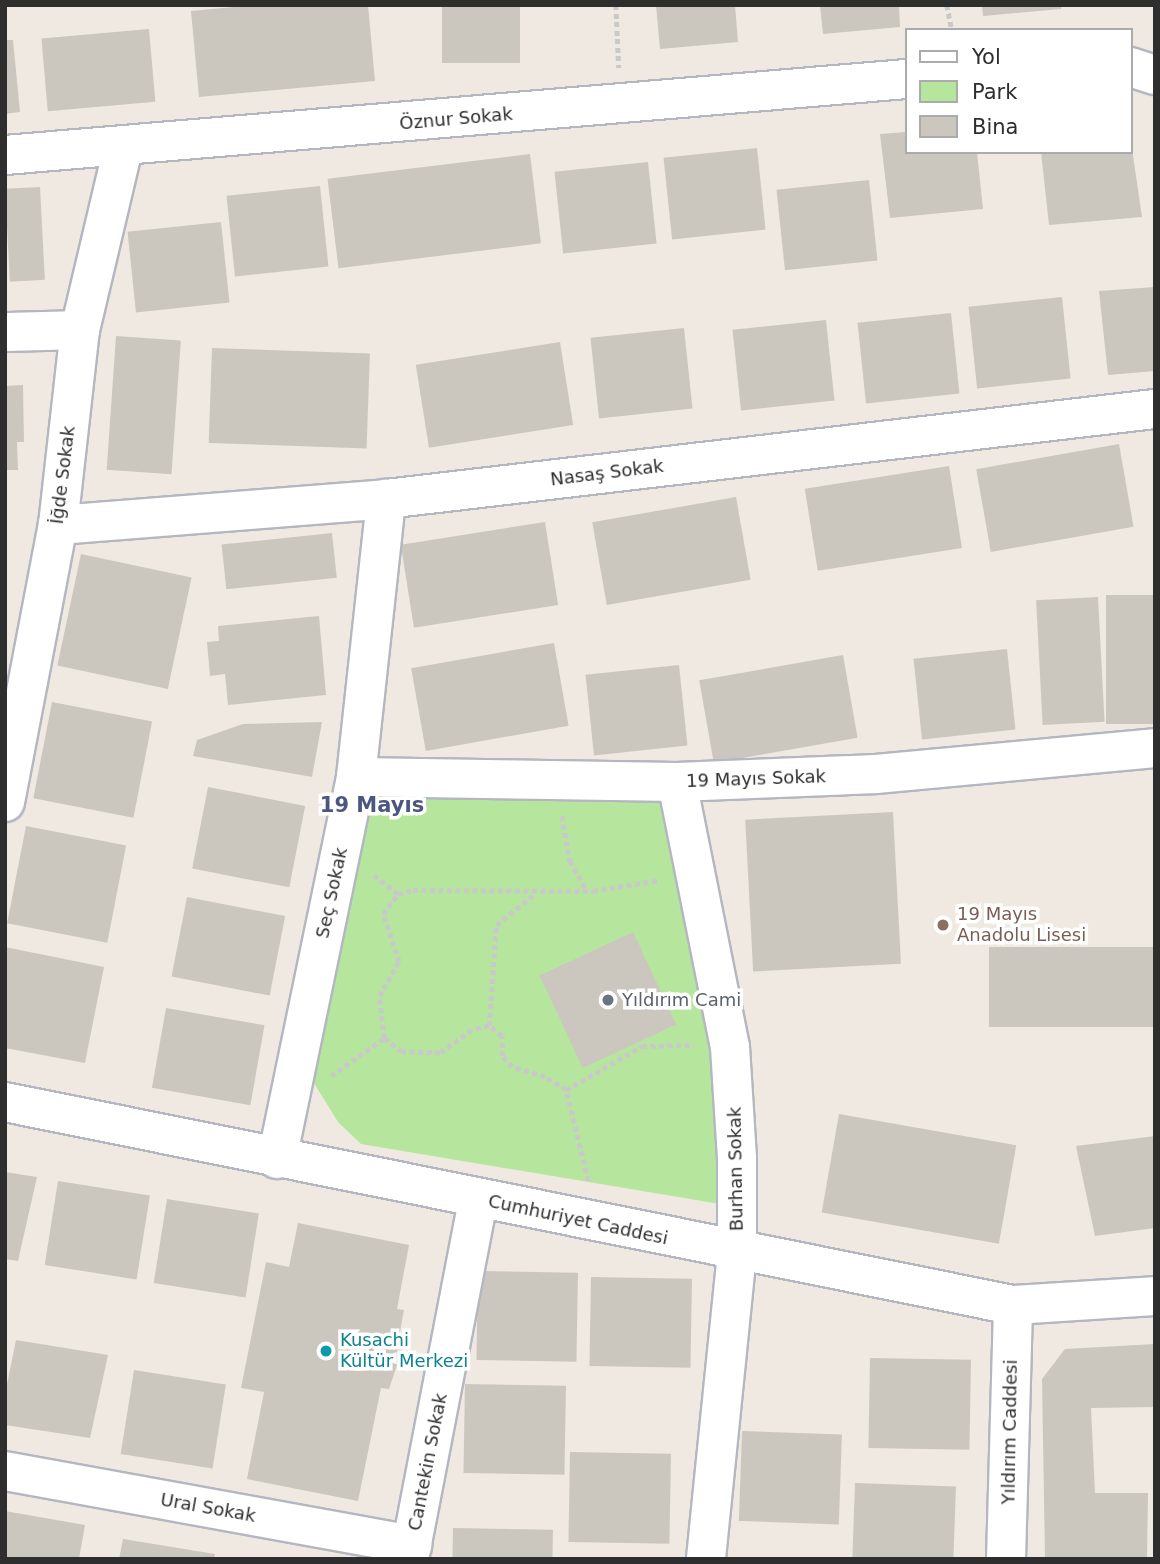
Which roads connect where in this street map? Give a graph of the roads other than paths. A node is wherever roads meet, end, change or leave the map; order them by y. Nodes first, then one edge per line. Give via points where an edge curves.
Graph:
1 (1132, 68) edge
2 (1155, 75) edge
3 (904, 79) edge
4 (123, 148) junction
5 (5, 155) edge
6 (80, 330) junction
7 (5, 332) edge
8 (1155, 409) edge
9 (386, 499) junction
10 (58, 525) junction
11 (1155, 748) edge
12 (356, 777) junction
13 (677, 782) junction
14 (5, 802) edge
15 (5, 1102) edge
16 (277, 1159) junction
17 (478, 1200) junction
18 (737, 1253) junction
19 (1155, 1296) edge
20 (1013, 1305) junction
21 (5, 1471) edge
22 (410, 1552) edge
23 (706, 1559) edge
24 (1006, 1559) edge

1 - 2 street
3 - 4 street, Öznur Sokak
4 - 5 street, Öznur Sokak
4 - 6 street, İğde Sokak
6 - 7 street
6 - 10 street, İğde Sokak
8 - 9 street, Nasaş Sokak
9 - 10 street, Nasaş Sokak
9 - 12 street, Seç Sokak
10 - 14 street, İğde Sokak
11 - 13 street, 19 Mayıs Sokak via 876,774
12 - 13 street, 19 Mayıs Sokak
12 - 16 street, Seç Sokak
13 - 18 street, Burhan Sokak via 730,1047
15 - 16 street, Cumhuriyet Caddesi
16 - 17 street, Cumhuriyet Caddesi
17 - 18 street, Cumhuriyet Caddesi
17 - 22 street, Cantekin Sokak
18 - 20 street, Cumhuriyet Caddesi
18 - 23 street, Burhan Sokak
19 - 20 street, Cumhuriyet Caddesi
20 - 24 street, Yıldırım Caddesi
21 - 22 street, Ural Sokak

